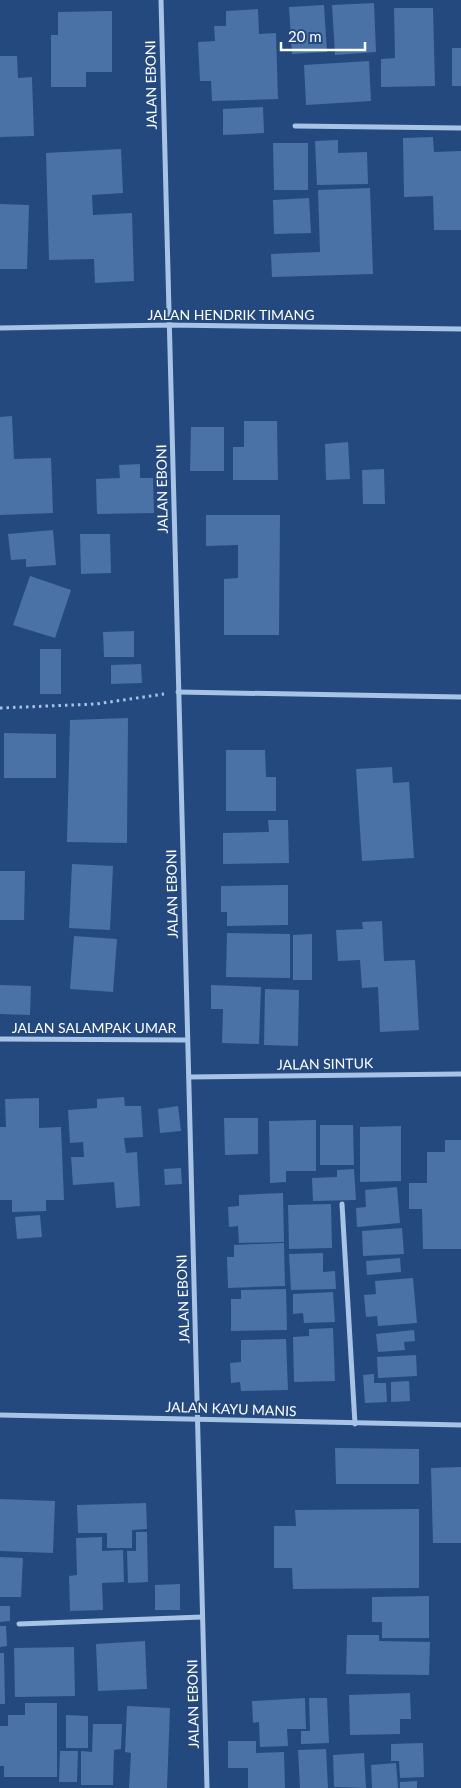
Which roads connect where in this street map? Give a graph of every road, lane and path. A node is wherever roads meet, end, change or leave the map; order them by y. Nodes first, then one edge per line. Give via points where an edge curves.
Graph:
1 (160, 0) edge
2 (295, 126) dead end
3 (461, 128) edge
4 (169, 325) junction
5 (0, 328) edge
6 (461, 328) edge
7 (178, 692) junction
8 (461, 697) edge
9 (0, 708) edge
10 (0, 1039) edge
11 (187, 1040) junction
12 (461, 1074) edge
13 (189, 1077) junction
14 (342, 1204) dead end
15 (0, 1416) edge
16 (198, 1418) junction
17 (355, 1424) junction
18 (461, 1425) edge
19 (202, 1617) junction
20 (19, 1624) dead end
21 (206, 1788) edge

1 - 4 street, JALAN EBONI
2 - 3 street
4 - 5 street, JALAN HENDRIK TIMANG
4 - 6 street, JALAN HENDRIK TIMANG
4 - 7 street, JALAN EBONI
7 - 8 street
7 - 9 path via 96,704
7 - 11 street, JALAN EBONI
10 - 11 street, JALAN SALAMPAK UMAR
11 - 13 street, JALAN EBONI
12 - 13 street, JALAN SINTUK
13 - 16 street, JALAN EBONI
14 - 17 street
15 - 16 street, JALAN KAYU MANIS
16 - 17 street, JALAN KAYU MANIS
16 - 19 street, JALAN EBONI
17 - 18 street, JALAN KAYU MANIS
19 - 20 street
19 - 21 street, JALAN EBONI

